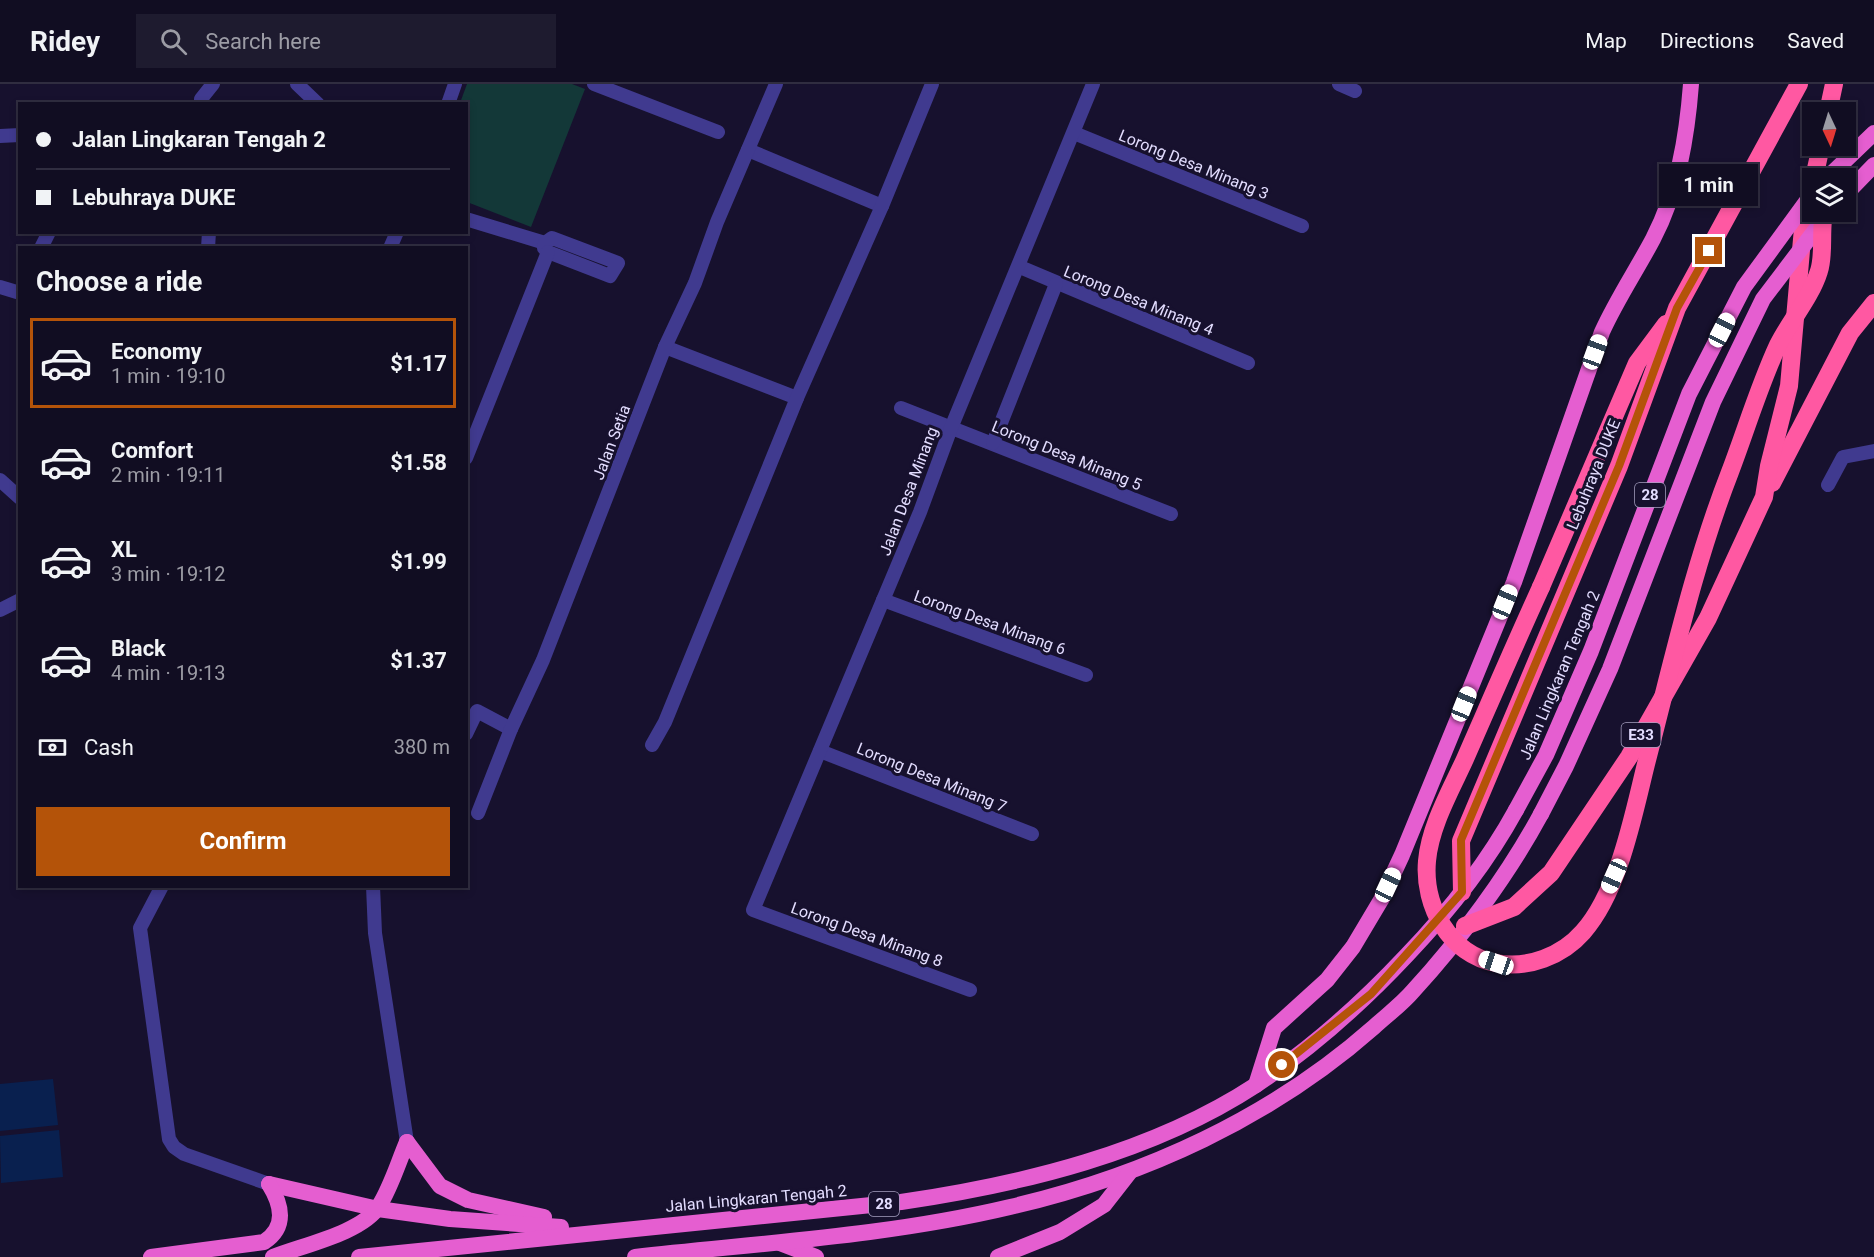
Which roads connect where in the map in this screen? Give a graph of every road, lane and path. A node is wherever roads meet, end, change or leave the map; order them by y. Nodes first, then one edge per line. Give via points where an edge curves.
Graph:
1 (213, 84) edge
2 (297, 84) edge
3 (455, 84) edge
4 (776, 84) edge
5 (932, 84) edge
6 (1093, 84) edge
7 (1339, 84) edge
8 (1691, 84) edge
9 (1799, 84) edge
10 (1834, 84) edge
11 (604, 86) edge
12 (1355, 91) dead end
13 (201, 102) edge
14 (316, 102) edge
15 (449, 102) edge
16 (1830, 102) edge
17 (718, 132) dead end
18 (1074, 133) junction
19 (1874, 133) edge
20 (18, 135) edge
21 (0, 136) edge
22 (748, 150) junction
23 (1874, 165) edge
24 (1837, 168) edge
25 (1856, 184) edge
26 (882, 206) junction
27 (1802, 208) edge
28 (468, 220) edge
29 (1804, 222) edge
30 (1821, 222) edge
31 (1825, 222) edge
32 (1302, 226) dead end
33 (546, 248) junction
34 (1020, 267) junction
35 (610, 276) dead end
36 (1056, 284) junction
37 (0, 286) edge
38 (18, 292) edge
39 (1874, 303) edge
40 (1677, 308) junction
41 (665, 347) junction
42 (1248, 363) dead end
43 (797, 398) junction
44 (901, 408) dead end
45 (951, 428) junction
46 (993, 443) junction
47 (1874, 451) edge
48 (468, 453) edge
49 (0, 480) edge
50 (1828, 485) dead end
51 (18, 496) edge
52 (1764, 497) junction
53 (1171, 514) dead end
54 (883, 600) junction
55 (18, 601) edge
56 (0, 610) edge
57 (1086, 675) dead end
58 (510, 729) junction
59 (468, 730) edge
60 (652, 745) dead end
61 (820, 751) junction
62 (478, 813) dead end
63 (1032, 834) dead end
64 (161, 888) edge
65 (373, 888) edge
66 (1462, 892) junction
67 (753, 910) joint
68 (1465, 926) junction
69 (970, 990) dead end
70 (1256, 1085) junction
71 (407, 1142) junction
72 (1129, 1172) junction
73 (269, 1184) junction
74 (378, 1209) junction
75 (604, 1231) junction
76 (777, 1242) junction
77 (151, 1257) edge
78 (273, 1257) edge
79 (359, 1257) edge
80 (635, 1257) edge
81 (816, 1257) edge
82 (998, 1257) edge

1 - 13 street
2 - 14 street
3 - 15 street
4 - 22 street, Jalan Setia
5 - 26 street
6 - 18 street, Jalan Desa Minang
7 - 12 street
8 - 70 highway via 1686,141 1672,194 1654,238 1614,304 1602,332 1514,582 1402,855 1353,946 1327,980 1274,1028
9 - 40 highway, Lebuhraya DUKE
10 - 16 highway
11 - 17 street
18 - 32 street, Lorong Desa Minang 3
18 - 34 street, Jalan Desa Minang
19 - 24 highway
20 - 21 street
22 - 26 street
22 - 41 street, Jalan Setia
23 - 25 highway
26 - 43 street
27 - 66 highway, Jalan Lingkaran Tengah 2 / 28, bridge via 1744,287 1689,394 1591,651 1546,755 1503,833
28 - 33 street
29 - 52 highway, E33 via 1789,386
30 - 68 highway, 28, bridge via 1763,299 1713,402 1610,669 1566,766 1522,849
31 - 40 highway, bridge via 1819,271 1778,345 1697,566 1634,811 1610,885 1597,914 1564,949 1521,965 1496,963 1474,956 1455,943 1443,925 1430,903 1427,858 1440,814 1637,363
33 - 35 street via 552,238 618,263
33 - 48 street
34 - 36 street, Lorong Desa Minang 4
34 - 45 street, Jalan Desa Minang
36 - 42 street, Lorong Desa Minang 4
36 - 46 street
37 - 38 street
39 - 52 highway via 1850,333
40 - 66 highway, Lebuhraya DUKE via 1619,466 1461,840
41 - 43 street
41 - 58 street, Jalan Setia via 543,660
43 - 60 street via 665,722
44 - 45 street, Lorong Desa Minang 5
45 - 46 street, Lorong Desa Minang 5
45 - 54 street, Jalan Desa Minang
46 - 53 street, Lorong Desa Minang 5
47 - 50 street via 1843,457
49 - 51 street
52 - 68 highway, E33 via 1708,618 1629,758 1551,873 1514,907
54 - 57 street, Lorong Desa Minang 6
54 - 61 street, Jalan Desa Minang
55 - 56 street
58 - 59 street via 477,711
58 - 62 street, Jalan Setia
61 - 63 street, Lorong Desa Minang 7
61 - 67 street, Jalan Desa Minang
64 - 73 street via 141,928 169,1139 184,1154
65 - 71 street via 375,933
66 - 70 highway, Jalan Lingkaran Tengah 2 / 28 via 1371,994
67 - 69 street, Lorong Desa Minang 8
68 - 72 highway, 28 via 1413,992 1308,1080 1210,1137
70 - 75 highway, Jalan Lingkaran Tengah 2 / 28 via 1170,1130 1086,1162 1003,1185 901,1202
71 - 74 highway
71 - 75 highway via 440,1186 468,1200
72 - 76 highway, 28 via 1053,1197 967,1216
72 - 82 highway via 1104,1205 1060,1232
73 - 74 highway
73 - 77 highway via 279,1200 281,1215 279,1227 264,1242
74 - 75 highway
74 - 78 highway via 362,1223 341,1233
75 - 79 highway, Jalan Lingkaran Tengah 2 / 28
76 - 80 highway, 28
76 - 81 highway

